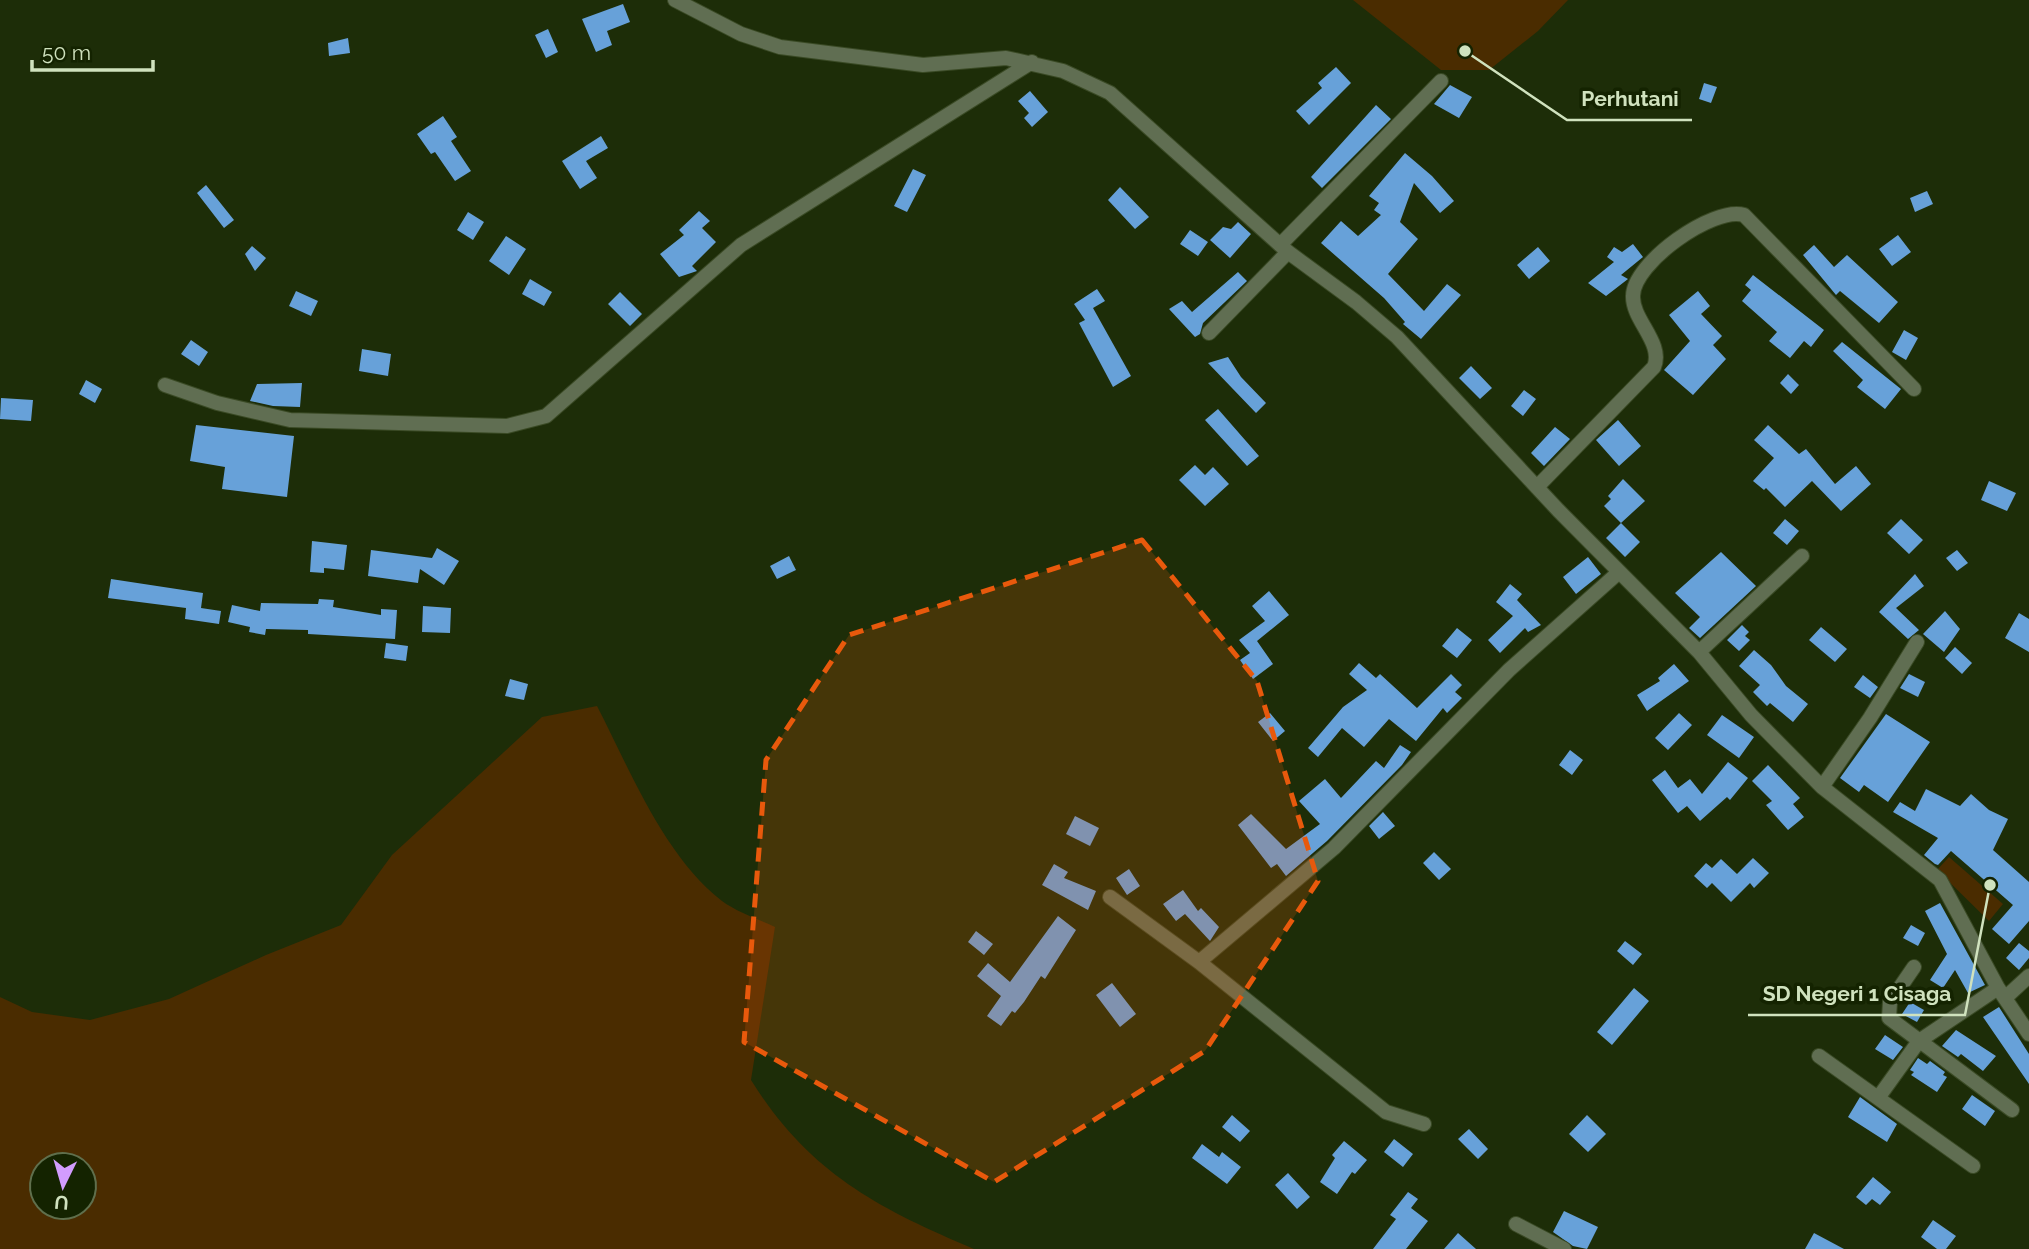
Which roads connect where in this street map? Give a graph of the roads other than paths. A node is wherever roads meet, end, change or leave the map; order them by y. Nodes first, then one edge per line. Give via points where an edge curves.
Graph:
1 (675, 0) edge
2 (1032, 62) junction
3 (1441, 81) dead end
4 (1284, 249) junction
5 (1209, 333) dead end
6 (165, 385) dead end
7 (1914, 389) dead end
8 (1537, 487) junction
9 (1802, 556) dead end
10 (1618, 573) junction
11 (1917, 642) dead end
12 (1699, 652) junction
13 (1822, 787) junction
14 (1110, 897) dead end
15 (1199, 962) junction
16 (1914, 967) dead end
17 (2029, 976) edge
18 (2002, 993) junction
19 (2029, 1034) edge
20 (1919, 1041) junction
21 (1819, 1056) dead end
22 (1878, 1098) junction
23 (2012, 1110) dead end
24 (1424, 1124) dead end
25 (1973, 1166) dead end
26 (1516, 1224) dead end
27 (1564, 1249) edge

1 - 2 street via 741,34 780,47 923,65 979,58
2 - 4 street via 1087,80 1110,93
2 - 6 street via 741,245 546,416 531,423 290,420
3 - 4 street
4 - 5 street
4 - 8 street via 1397,337
7 - 8 street via 1744,215 1725,214 1686,233 1637,277 1633,296 1655,352 1654,367
8 - 10 street
9 - 12 street
10 - 12 street
10 - 15 street via 1509,670 1334,848
11 - 13 street
12 - 13 street via 1751,715
13 - 18 street via 1940,880
14 - 15 street
15 - 24 street via 1386,1112
16 - 20 street via 1890,1002 1888,1014
17 - 18 street
18 - 19 street
18 - 20 street
20 - 22 street
20 - 23 street
21 - 22 street
22 - 25 street
26 - 27 street

